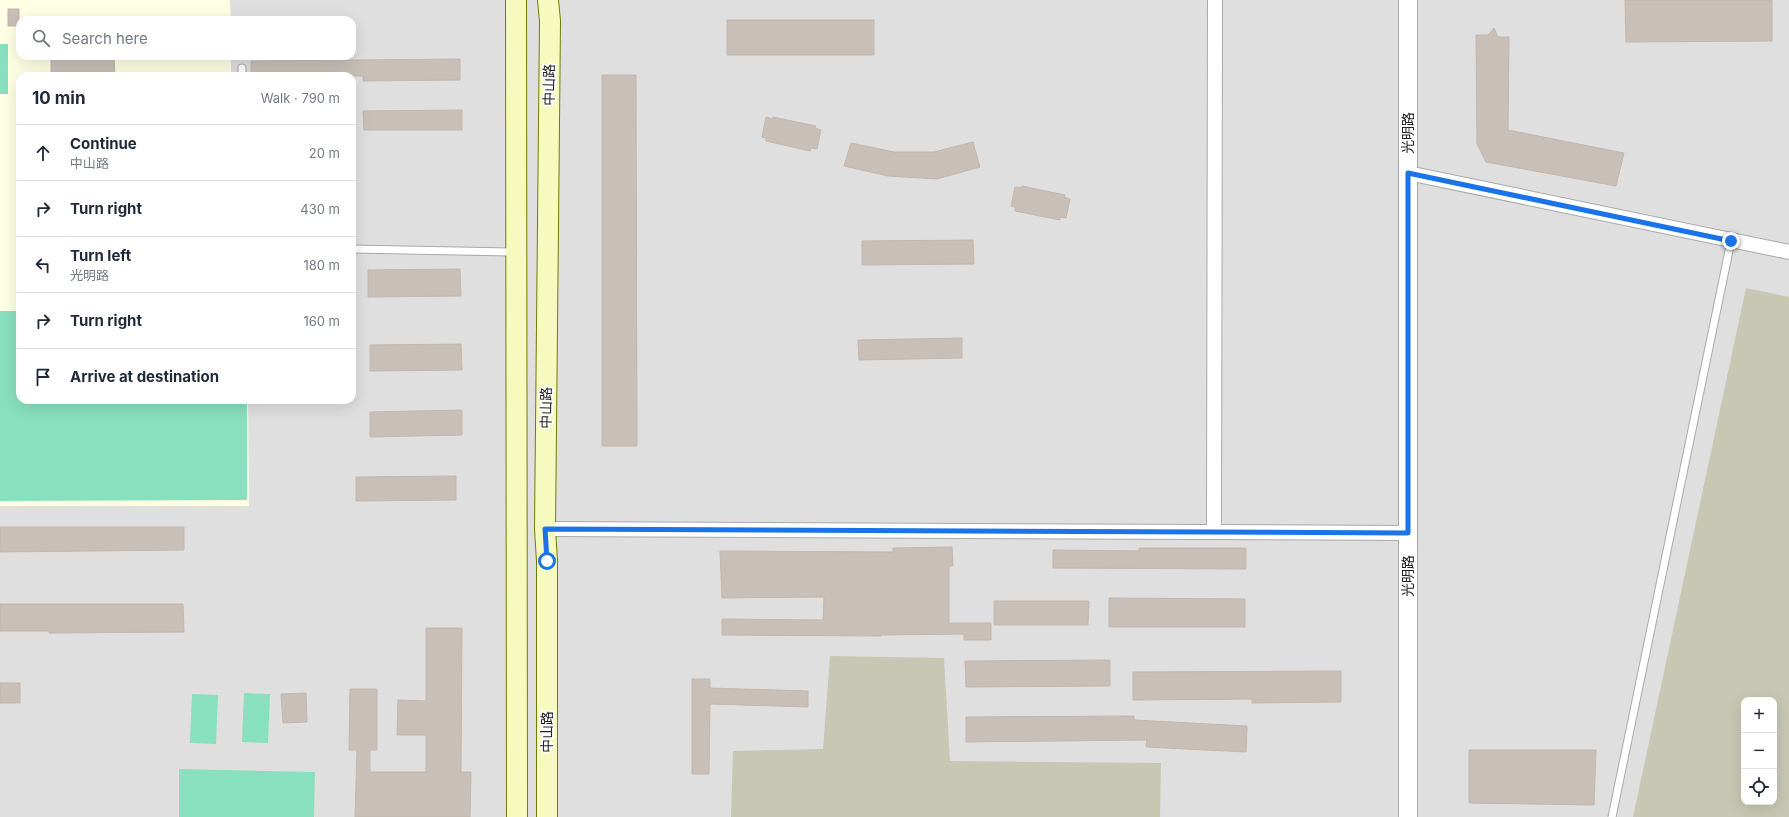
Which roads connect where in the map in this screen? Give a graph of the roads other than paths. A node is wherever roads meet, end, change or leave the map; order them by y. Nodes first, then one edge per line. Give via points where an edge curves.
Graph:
1 (516, 0) edge
2 (548, 0) edge
3 (1215, 0) edge
4 (1408, 0) edge
5 (242, 68) dead end
6 (242, 72) edge
7 (1408, 173) junction
8 (1731, 241) junction
9 (356, 250) edge
10 (517, 252) junction
11 (1789, 252) edge
12 (545, 529) junction
13 (1214, 532) junction
14 (1408, 533) junction
15 (517, 817) edge
16 (547, 817) edge
17 (1408, 817) edge
18 (1612, 817) edge

1 - 10 main road, 中山路
2 - 12 main road, 中山路 via 550,21
3 - 13 street
4 - 7 street, 光明路
5 - 6 lane
7 - 8 street
7 - 14 street, 光明路
8 - 11 street
8 - 18 lane
9 - 10 lane
10 - 15 main road, 中山路
12 - 13 street
12 - 16 main road, 中山路
13 - 14 street
14 - 17 street, 光明路

